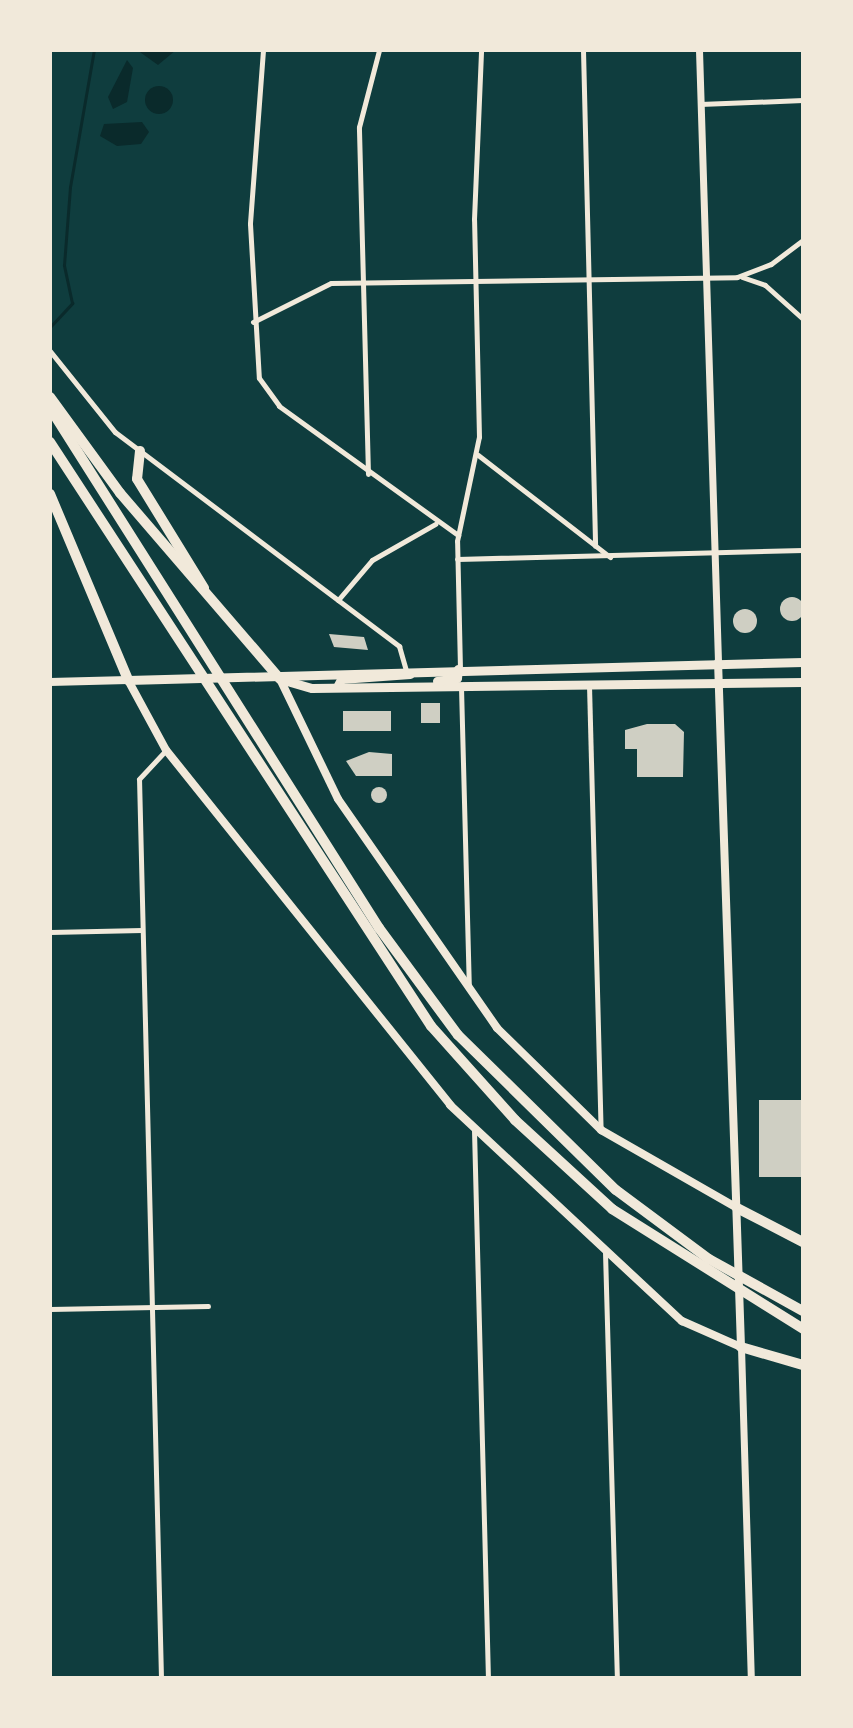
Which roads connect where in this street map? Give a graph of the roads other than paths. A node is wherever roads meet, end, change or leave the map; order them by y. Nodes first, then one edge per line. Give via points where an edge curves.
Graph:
1 (263, 50) edge
2 (379, 50) edge
3 (481, 50) edge
4 (583, 50) edge
5 (699, 50) edge
6 (803, 100) edge
7 (700, 104) junction
8 (803, 240) edge
9 (705, 277) junction
10 (737, 277) junction
11 (589, 279) junction
12 (476, 281) junction
13 (363, 282) junction
14 (803, 319) edge
15 (253, 322) junction
16 (50, 351) edge
17 (50, 397) edge
18 (50, 408) edge
19 (50, 442) edge
20 (140, 451) junction
21 (478, 455) junction
22 (368, 474) junction
23 (50, 494) edge
24 (435, 524) junction
25 (458, 535) junction
26 (595, 546) junction
27 (803, 550) edge
28 (714, 556) junction
29 (611, 557) junction
30 (457, 559) junction
31 (205, 589) junction
32 (338, 600) junction
33 (718, 662) junction
34 (803, 662) edge
35 (429, 669) junction
36 (459, 669) junction
37 (406, 671) junction
38 (280, 679) junction
39 (128, 680) junction
40 (50, 682) edge
41 (803, 682) edge
42 (589, 684) junction
43 (718, 684) junction
44 (461, 686) junction
45 (337, 687) junction
46 (406, 687) junction
47 (166, 750) junction
48 (142, 930) junction
49 (50, 932) edge
50 (470, 996) junction
51 (474, 1130) junction
52 (601, 1130) junction
53 (737, 1208) junction
54 (803, 1242) edge
55 (605, 1252) junction
56 (208, 1306) dead end
57 (50, 1309) edge
58 (153, 1309) junction
59 (803, 1311) edge
60 (803, 1329) edge
61 (741, 1347) junction
62 (803, 1365) edge
63 (161, 1678) edge
64 (488, 1678) edge
65 (617, 1678) edge
66 (751, 1678) edge

1 - 15 street via 251,210
2 - 13 street via 359,127
3 - 12 street
4 - 11 street
5 - 7 main road
6 - 7 street
7 - 9 main road
8 - 10 street via 771,264
9 - 10 street
9 - 11 street
9 - 28 main road
10 - 14 street via 765,285
11 - 12 street
11 - 26 street
12 - 13 street
12 - 21 street
13 - 15 street via 314,288
13 - 22 street
15 - 22 street via 255,364 272,399
16 - 20 street via 94,412
17 - 31 highway via 120,493
18 - 59 highway via 379,928 458,1035 533,1116 616,1190 709,1259
19 - 60 highway via 431,1026 515,1120 612,1209 734,1292
20 - 31 highway via 137,479
20 - 32 street
21 - 25 street
21 - 26 street
22 - 24 street
23 - 39 highway
24 - 25 street
24 - 32 street via 372,560
25 - 30 street
26 - 29 street
27 - 28 street
28 - 29 street
28 - 33 main road
29 - 30 street
30 - 36 street
31 - 38 highway
32 - 37 street via 405,651
33 - 34 highway
33 - 36 highway
33 - 43 main road
35 - 36 highway
35 - 37 highway
35 - 45 highway via 341,679
36 - 46 highway via 454,679
37 - 38 highway
38 - 39 highway
38 - 45 highway via 295,687
38 - 50 main road via 338,799
39 - 40 main road
39 - 47 main road
41 - 43 highway
42 - 43 highway
42 - 44 highway
42 - 52 street
43 - 53 main road
44 - 46 highway
44 - 50 street
45 - 46 highway
47 - 48 street via 139,779
47 - 51 main road
48 - 49 street
48 - 58 street
50 - 52 main road
51 - 55 main road
51 - 64 street
52 - 53 main road
53 - 54 highway
53 - 61 main road
55 - 61 main road via 682,1321
55 - 65 street
56 - 58 street
57 - 58 street
58 - 63 street
61 - 62 highway
61 - 66 main road

